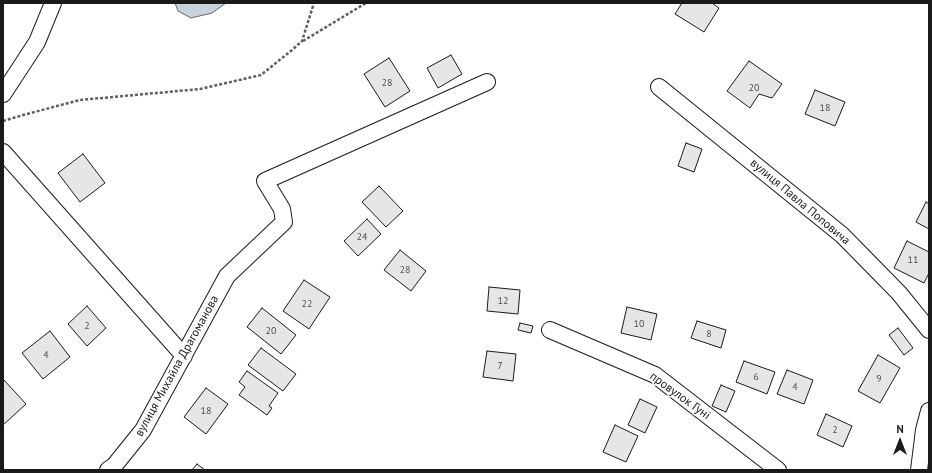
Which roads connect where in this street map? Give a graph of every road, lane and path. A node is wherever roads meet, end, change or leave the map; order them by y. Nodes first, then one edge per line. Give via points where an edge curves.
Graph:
1 (53, 3) edge
2 (314, 3) edge
3 (366, 3) edge
4 (302, 41) junction
5 (488, 82) dead end
6 (659, 87) dead end
7 (3, 94) edge
8 (3, 121) edge
9 (3, 152) edge
10 (550, 330) dead end
11 (929, 330) edge
12 (184, 356) junction
13 (929, 411) edge
14 (108, 470) edge
15 (778, 470) edge
16 (919, 470) edge

1 - 7 street via 37,42
2 - 4 path
3 - 4 path
4 - 8 path via 261,75 200,89 80,100
5 - 12 street, вулиця Михайла Драгоманова via 265,181 282,209 284,222 227,276
6 - 11 street, вулиця Павла Поповича via 842,235 899,293
9 - 12 street
10 - 15 street, провулок Гуні via 655,375
12 - 14 street, вулиця Михайла Драгоманова via 143,430
13 - 16 street

